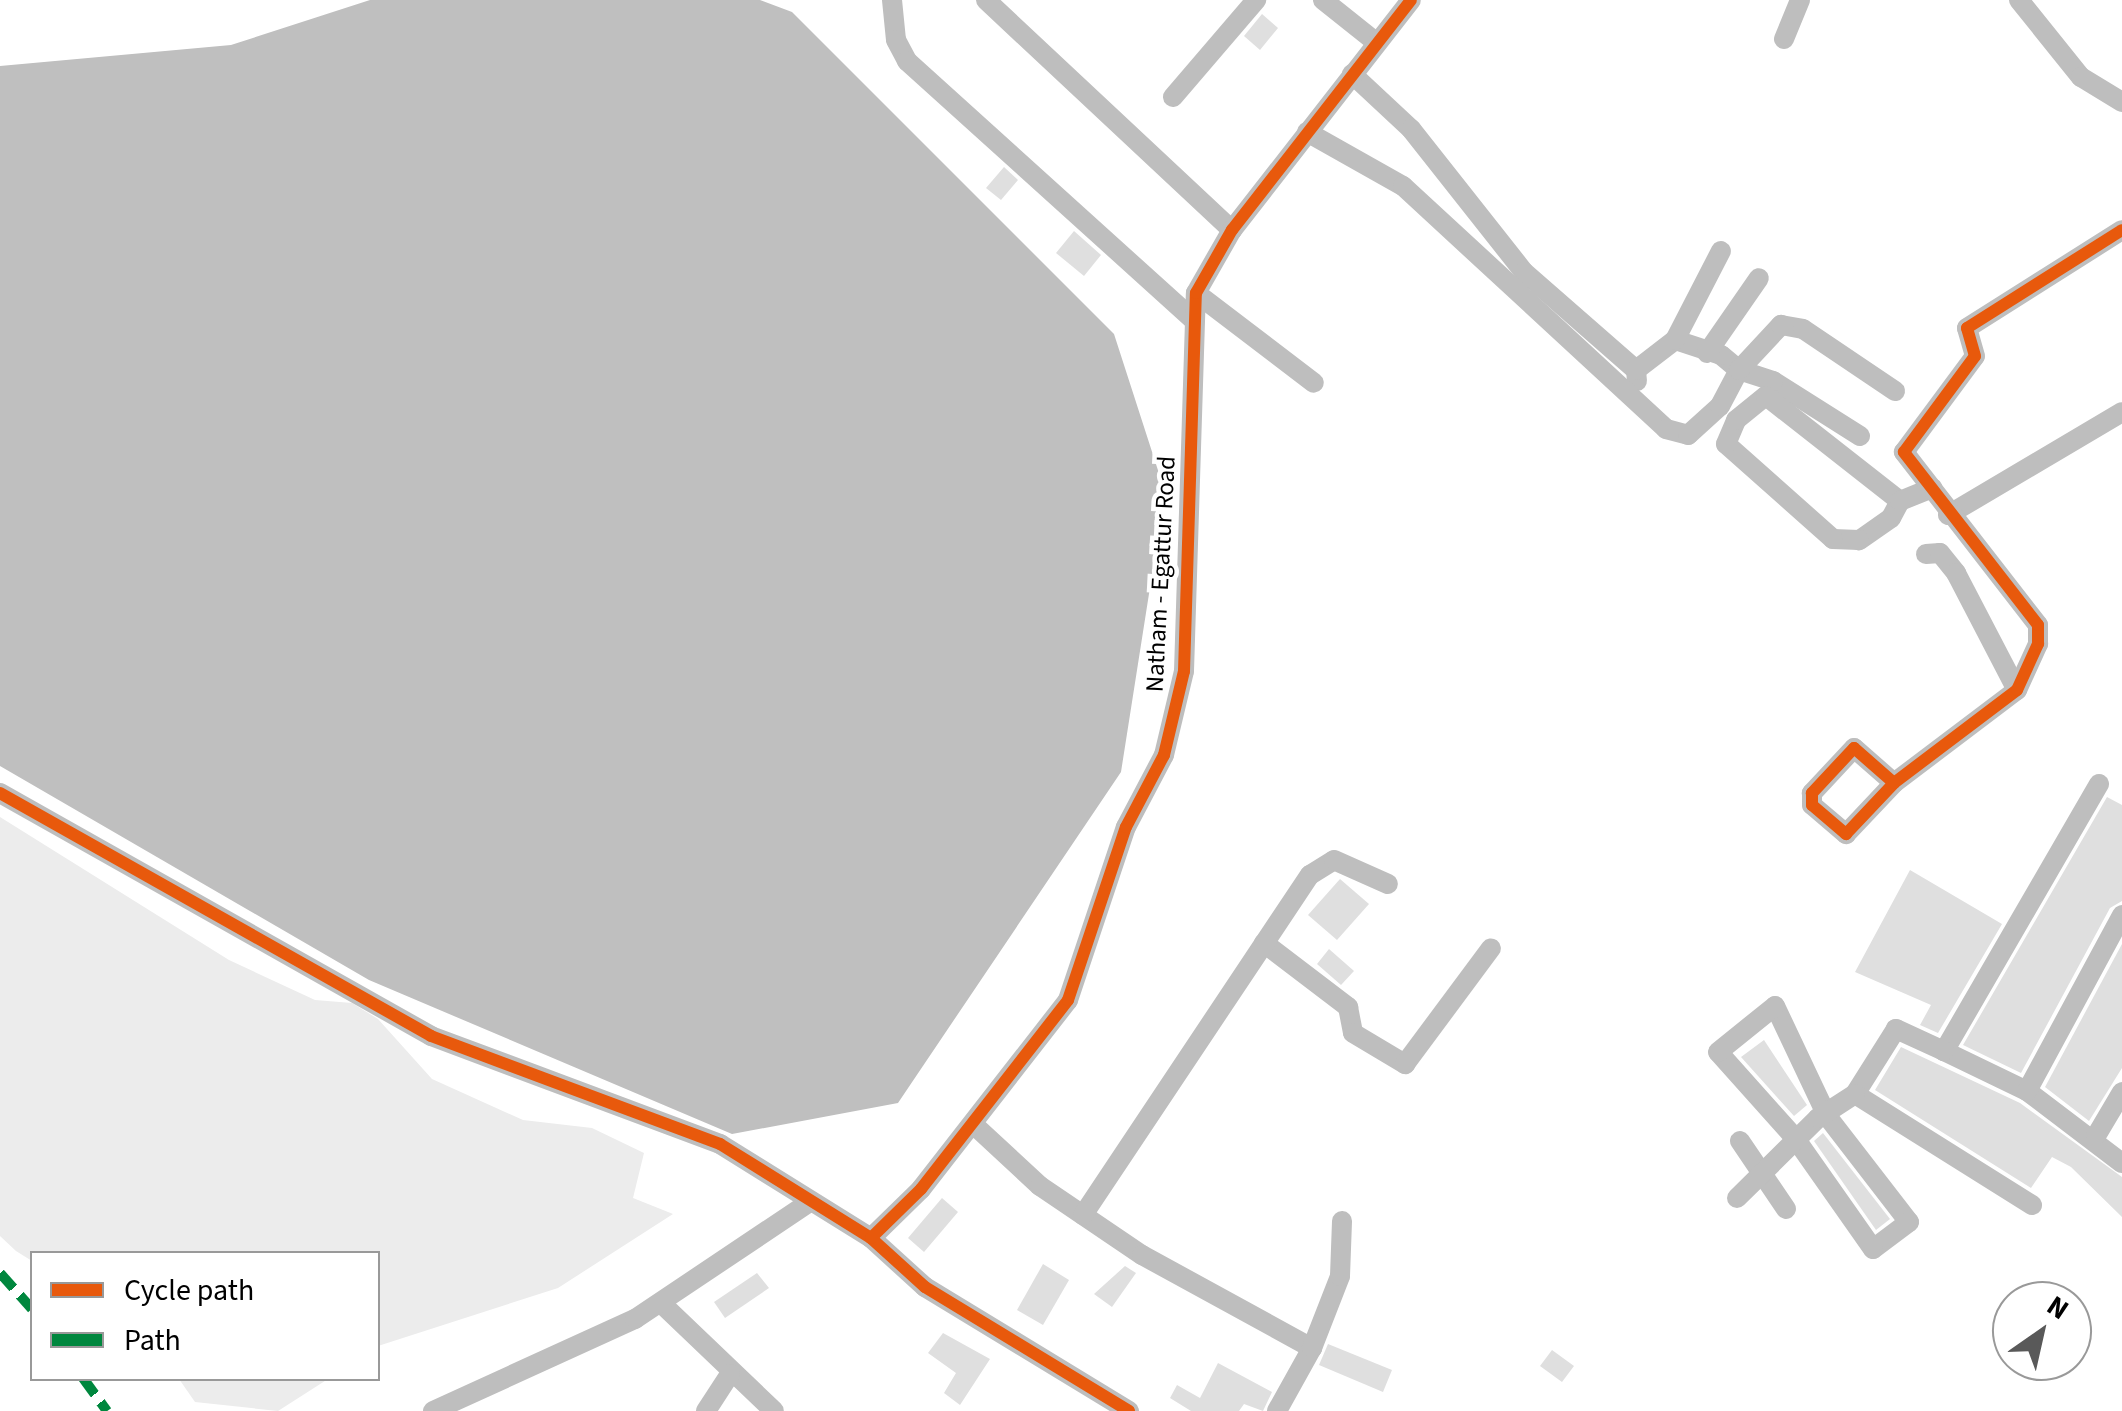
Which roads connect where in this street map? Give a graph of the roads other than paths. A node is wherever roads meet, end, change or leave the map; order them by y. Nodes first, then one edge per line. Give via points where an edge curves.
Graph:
1 (892, 0) edge
2 (986, 0) edge
3 (1256, 0) edge
4 (1323, 0) edge
5 (1411, 0) edge
6 (1800, 0) edge
7 (2019, 0) edge
8 (2033, 0) edge
9 (2044, 24) junction
10 (1784, 39) dead end
11 (1377, 44) junction
12 (1352, 74) junction
13 (1173, 97) dead end
14 (2122, 102) edge
15 (1307, 132) junction
16 (1232, 230) junction
17 (2122, 230) edge
18 (1721, 251) dead end
19 (1760, 278) dead end
20 (1196, 293) junction
21 (1191, 318) junction
22 (1675, 340) junction
23 (1707, 353) junction
24 (1636, 370) junction
25 (1738, 370) junction
26 (1314, 383) dead end
27 (1895, 390) dead end
28 (1639, 406) junction
29 (2122, 412) edge
30 (1860, 436) dead end
31 (1933, 488) junction
32 (1900, 500) junction
33 (1948, 515) junction
34 (1926, 554) dead end
35 (2017, 690) junction
36 (1894, 783) dead end
37 (2099, 784) dead end
38 (0, 793) edge
39 (1388, 884) dead end
40 (2122, 915) edge
41 (1264, 943) junction
42 (1491, 948) dead end
43 (1944, 1051) junction
44 (2027, 1091) junction
45 (2122, 1092) edge
46 (1854, 1094) junction
47 (1827, 1116) junction
48 (973, 1124) junction
49 (2096, 1136) junction
50 (1795, 1138) junction
51 (1740, 1141) dead end
52 (2122, 1163) edge
53 (1760, 1174) junction
54 (1737, 1198) dead end
55 (808, 1203) junction
56 (2032, 1204) dead end
57 (1786, 1209) dead end
58 (1084, 1215) junction
59 (1342, 1221) dead end
60 (871, 1238) junction
61 (661, 1303) junction
62 (1312, 1348) junction
63 (730, 1374) junction
64 (1122, 1409) edge
65 (433, 1411) edge
66 (706, 1411) edge
67 (774, 1411) edge
68 (1277, 1411) edge

1 - 21 street via 896,40 907,60
2 - 16 street
3 - 13 street
4 - 11 street
5 - 11 street, Natham - Egattur Road
6 - 10 street
7 - 9 street
8 - 9 street
9 - 14 street via 2081,77
11 - 12 street, Natham - Egattur Road
12 - 15 street, Natham - Egattur Road
12 - 24 street via 1411,129 1524,272
15 - 16 street, Natham - Egattur Road
15 - 28 street via 1402,186
16 - 20 street, Natham - Egattur Road
17 - 31 street via 1967,328 1975,356 1904,452
18 - 22 street
19 - 23 street
20 - 21 street, Natham - Egattur Road
20 - 26 street
21 - 48 street, Natham - Egattur Road via 1192,493 1176,715 1126,828 1068,1000
22 - 23 street
22 - 24 street
23 - 25 street
24 - 28 street
25 - 27 street via 1782,325 1803,329
25 - 28 street via 1720,406 1688,435 1666,429
25 - 30 street via 1774,381
29 - 33 street
31 - 32 street
31 - 33 street
32 - 32 street via 1766,396 1736,420 1726,444 1833,538 1859,540 1891,518
33 - 35 street via 2038,625 2032,669
34 - 35 street via 1940,554 1956,573
35 - 36 street
37 - 43 street
38 - 55 street via 431,1036 720,1144
39 - 41 street via 1361,867 1324,863
40 - 44 street
41 - 42 street via 1348,1008 1353,1033 1405,1064
41 - 58 street
43 - 44 street
43 - 46 street via 1896,1030
44 - 49 street
45 - 49 street
46 - 47 street
46 - 56 street
47 - 50 street
47 - 50 street via 1775,1006 1718,1052
47 - 50 street via 1909,1222 1872,1249
48 - 58 street
48 - 60 street, Natham - Egattur Road
49 - 52 street
50 - 53 street
51 - 53 street
53 - 54 street
53 - 57 street
55 - 60 street
55 - 61 street
58 - 62 street
59 - 62 street via 1340,1276
60 - 64 street via 925,1287
61 - 63 street
61 - 65 street
62 - 68 street
63 - 66 street
63 - 67 street

